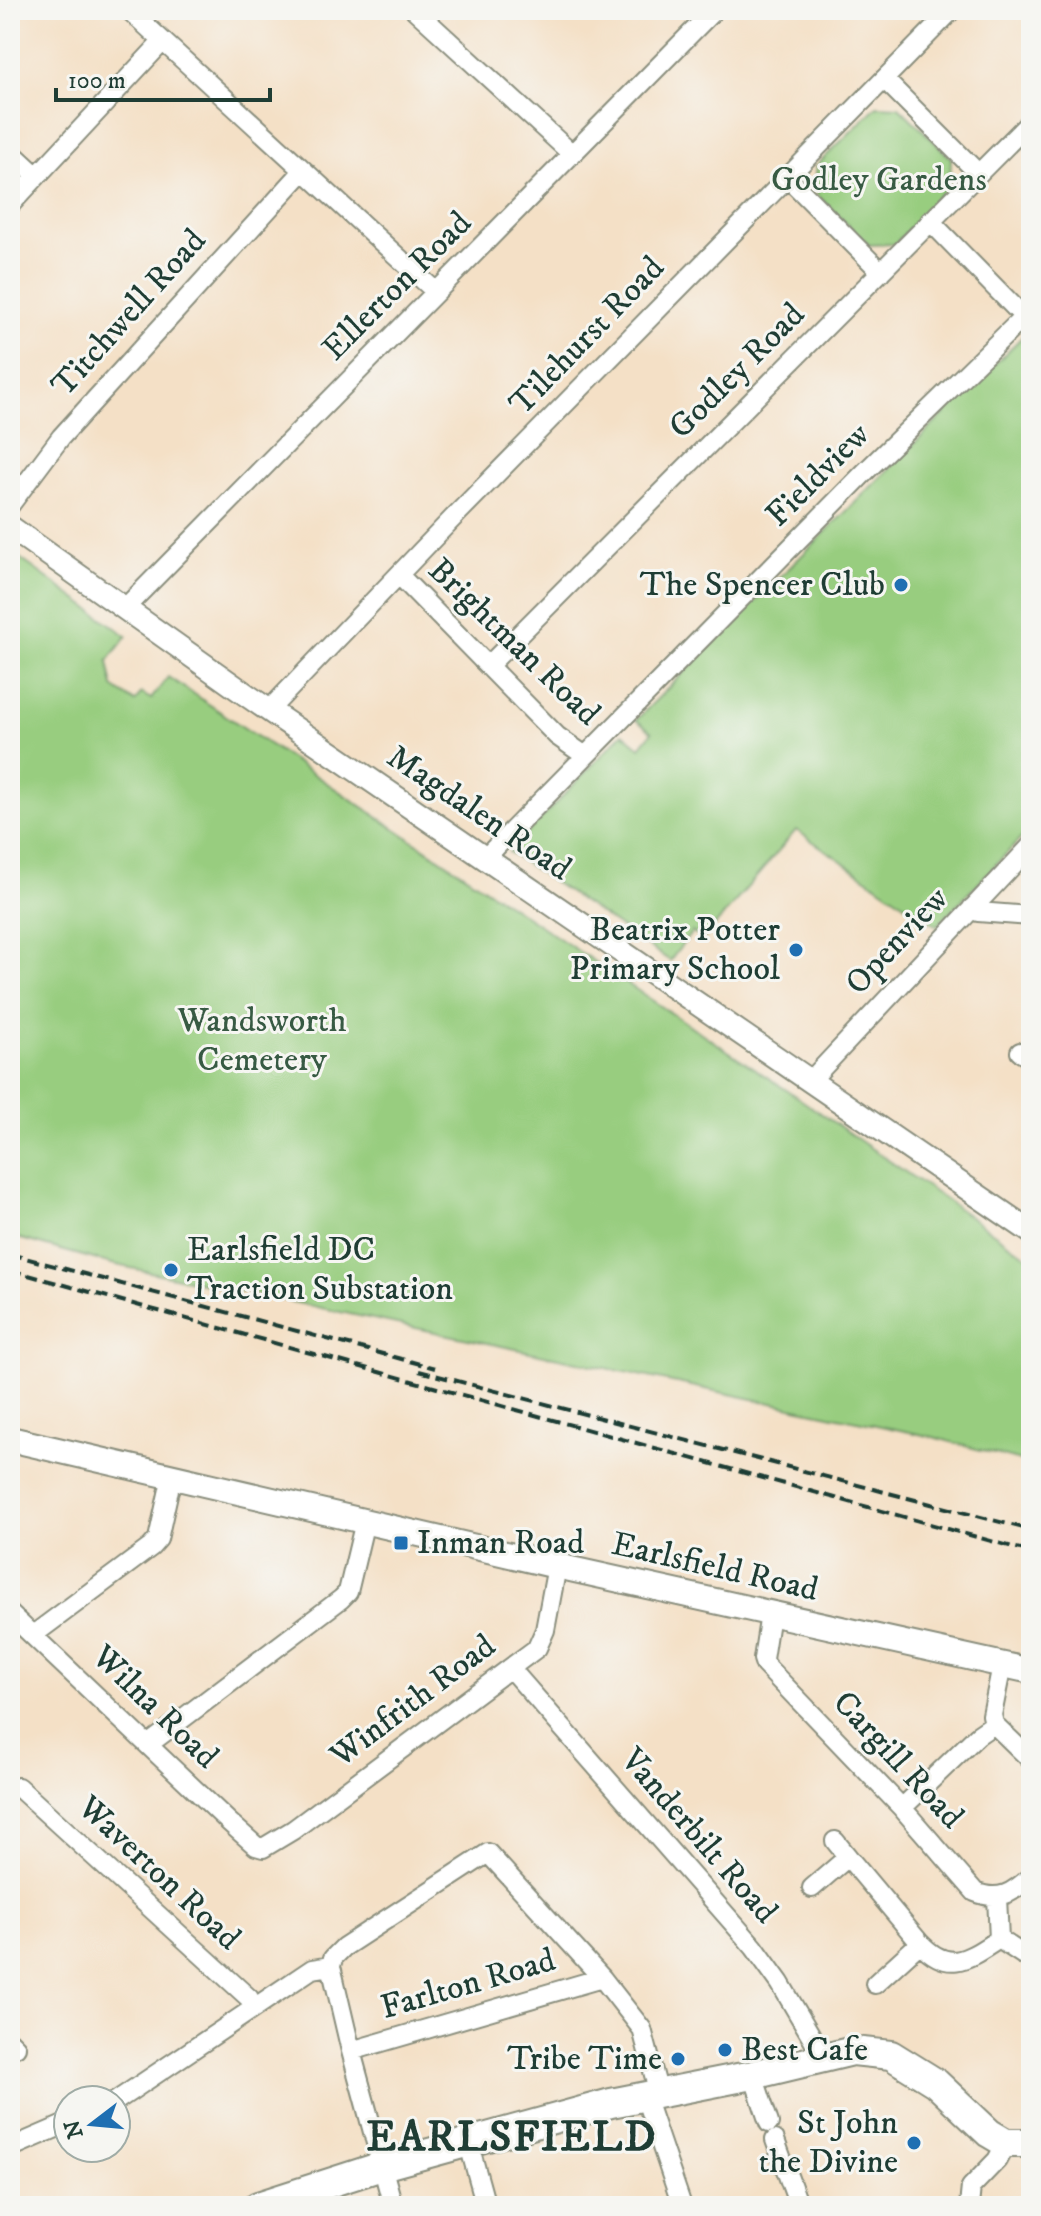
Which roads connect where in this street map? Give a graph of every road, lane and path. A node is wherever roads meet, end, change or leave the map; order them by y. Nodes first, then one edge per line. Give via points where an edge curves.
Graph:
1 (129, 10) edge
2 (415, 10) edge
3 (952, 10) edge
4 (709, 12) edge
5 (163, 41) junction
6 (884, 79) junction
7 (1031, 121) edge
8 (10, 151) edge
9 (572, 154) junction
10 (303, 171) junction
11 (978, 173) junction
12 (37, 176) junction
13 (788, 178) junction
14 (10, 205) edge
15 (930, 221) junction
16 (881, 272) junction
17 (436, 292) junction
18 (1028, 314) edge
19 (10, 505) edge
20 (10, 527) edge
21 (399, 575) junction
22 (125, 608) junction
23 (489, 665) junction
24 (269, 710) junction
25 (584, 755) junction
26 (1031, 846) edge
27 (487, 859) junction
28 (972, 908) junction
29 (1031, 916) edge
30 (811, 1080) junction
31 (1031, 1232) edge
32 (10, 1439) edge
33 (172, 1476) junction
34 (365, 1521) junction
35 (557, 1566) junction
36 (10, 1614) edge
37 (770, 1614) junction
38 (33, 1635) junction
39 (1002, 1665) junction
40 (510, 1668) junction
41 (1031, 1671) edge
42 (994, 1724) junction
43 (149, 1744) junction
44 (1031, 1760) edge
45 (18, 1787) dead end
46 (902, 1808) junction
47 (835, 1841) dead end
48 (256, 1846) joint
49 (848, 1857) junction
50 (1031, 1876) edge
51 (812, 1888) dead end
52 (997, 1897) junction
53 (999, 1939) junction
54 (920, 1943) junction
55 (1031, 1960) edge
56 (331, 1966) junction
57 (602, 1978) junction
58 (875, 1984) dead end
59 (254, 2007) junction
60 (351, 2051) junction
61 (823, 2056) junction
62 (753, 2075) junction
63 (132, 2090) edge
64 (652, 2095) junction
65 (52, 2130) edge
66 (468, 2141) junction
67 (1018, 2143) edge
68 (10, 2148) edge
69 (382, 2166) junction
70 (258, 2206) edge
71 (393, 2206) edge
72 (486, 2206) edge
73 (682, 2206) edge
74 (799, 2206) edge
75 (969, 2206) edge

1 - 5 street
2 - 9 street
3 - 6 street, Tilehurst Road
4 - 9 street, Ellerton Road
5 - 10 street
5 - 12 street
6 - 11 street
6 - 13 street, Tilehurst Road
7 - 11 street, Godley Road
8 - 12 street
9 - 17 street, Ellerton Road
10 - 17 street
10 - 19 street, Titchwell Road via 70,427
11 - 15 street, Godley Road
12 - 14 street
13 - 16 street
13 - 21 street, Tilehurst Road
15 - 16 street, Godley Road
15 - 18 street
16 - 23 street, Godley Road
17 - 22 street, Ellerton Road
18 - 25 street, Fieldview
20 - 22 street, Magdalen Road
21 - 23 street, Brightman Road
21 - 24 street, Tilehurst Road
22 - 24 street, Magdalen Road
23 - 25 street, Brightman Road via 557,736
24 - 27 street, Magdalen Road
25 - 27 street, Fieldview
26 - 28 street, Openview
27 - 30 street, Magdalen Road
28 - 29 street
28 - 30 street, Openview
30 - 31 street, Magdalen Road
32 - 33 main road, Earlsfield Road
33 - 34 main road, Earlsfield Road
33 - 38 street via 158,1539
34 - 35 main road, Earlsfield Road
34 - 43 street via 348,1592
35 - 37 main road, Earlsfield Road
35 - 40 street, Winfrith Road via 537,1648
36 - 38 street, Wilna Road
37 - 39 main road, Earlsfield Road
37 - 46 street, Cargill Road via 765,1665
38 - 43 street, Wilna Road
39 - 41 main road, Earlsfield Road
39 - 42 street
40 - 48 street, Winfrith Road via 269,1847
40 - 61 street, Vanderbilt Road via 754,1947
42 - 44 street
42 - 46 street
43 - 48 street, Wilna Road
45 - 59 street, Waverton Road
46 - 52 street, Cargill Road via 975,1892
47 - 49 street
49 - 51 street
49 - 54 street
50 - 52 street
52 - 53 street
53 - 54 street via 957,1961 940,1959
53 - 55 street
54 - 58 street
56 - 57 street via 344,1947 488,1853
56 - 59 street via 312,1969
56 - 60 street, Farlton Road
57 - 60 street, Farlton Road
57 - 64 street via 642,2029
59 - 63 street
60 - 69 street, Farlton Road
61 - 62 main road
61 - 67 main road via 853,2051 891,2055 936,2083 989,2133
62 - 64 main road
62 - 74 street
64 - 66 main road
64 - 73 street
65 - 68 street
66 - 69 main road
66 - 72 street
67 - 75 street via 971,2187
69 - 70 main road
69 - 71 street, Farlton Road

